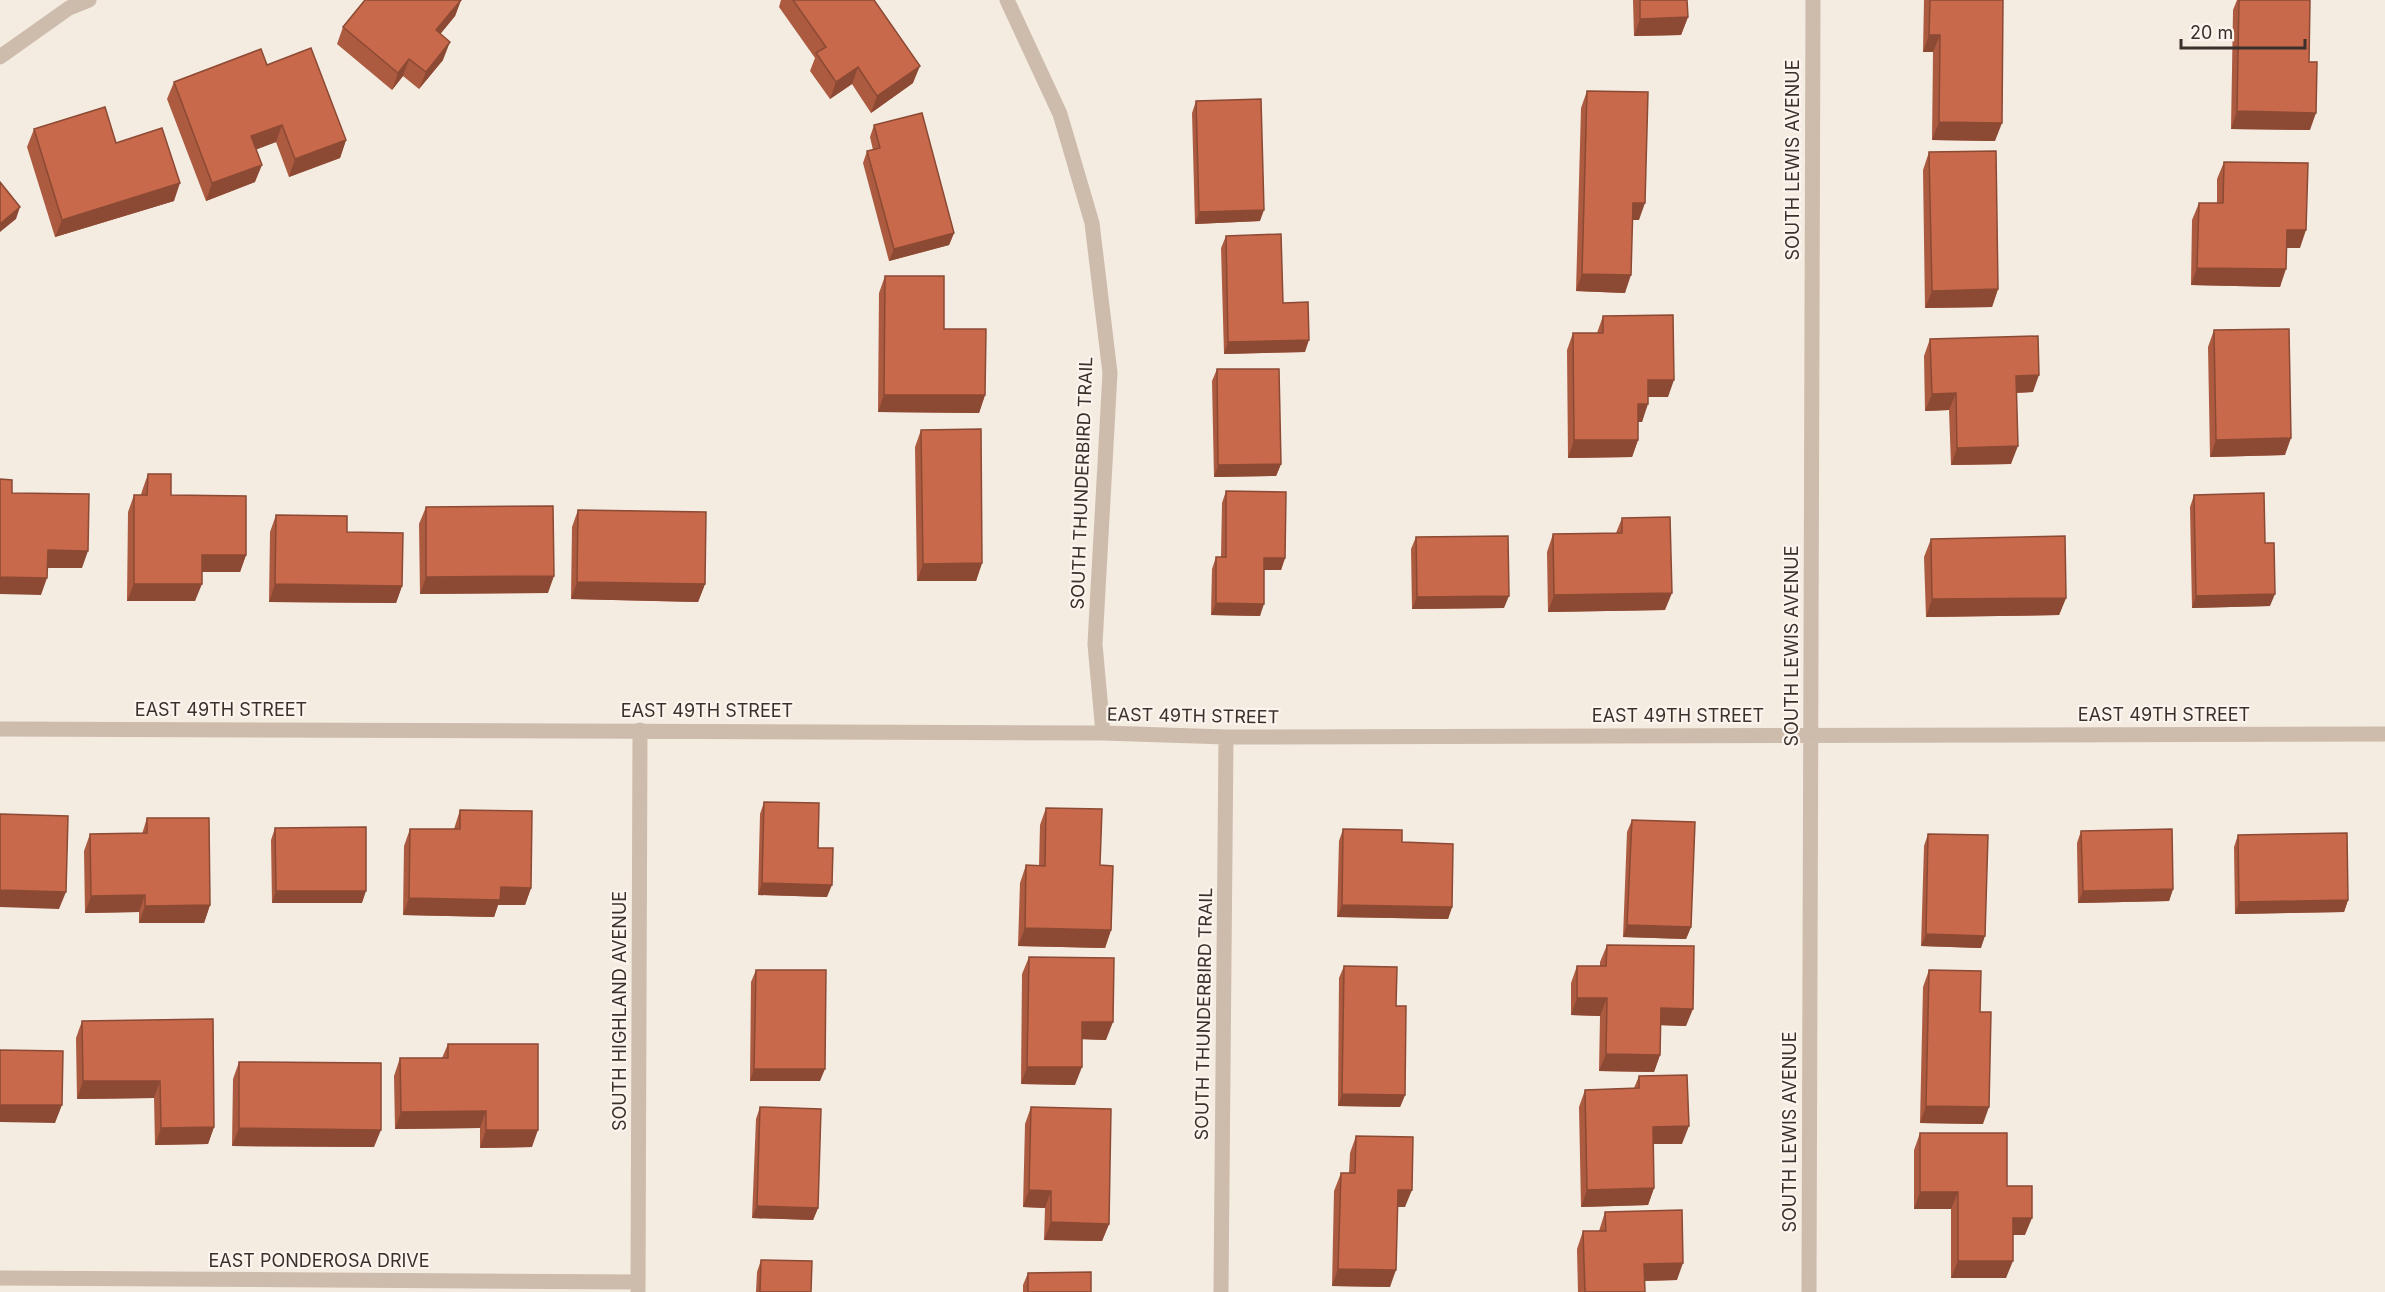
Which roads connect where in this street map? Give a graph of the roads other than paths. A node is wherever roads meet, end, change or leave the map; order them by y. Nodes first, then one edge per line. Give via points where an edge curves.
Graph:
1 (89, 0) edge
2 (1007, 0) edge
3 (1813, 0) edge
4 (67, 4) edge
5 (0, 57) edge
6 (0, 729) edge
7 (640, 730) junction
8 (1103, 733) junction
9 (2385, 734) edge
10 (1812, 735) junction
11 (1226, 737) junction
12 (0, 1278) edge
13 (638, 1287) edge
14 (1221, 1292) edge
15 (1809, 1292) edge

1 - 4 street
2 - 8 street, SOUTH THUNDERBIRD TRAIL via 1060,114 1092,223 1110,373 1095,644
3 - 10 street, SOUTH LEWIS AVENUE
4 - 5 street
6 - 7 street, EAST 49TH STREET
7 - 8 street, EAST 49TH STREET
7 - 13 street, SOUTH HIGHLAND AVENUE
8 - 11 street, EAST 49TH STREET
9 - 10 street, EAST 49TH STREET
10 - 11 street, EAST 49TH STREET
10 - 15 street, SOUTH LEWIS AVENUE
11 - 14 street, SOUTH THUNDERBIRD TRAIL
12 - 13 street, EAST PONDEROSA DRIVE

